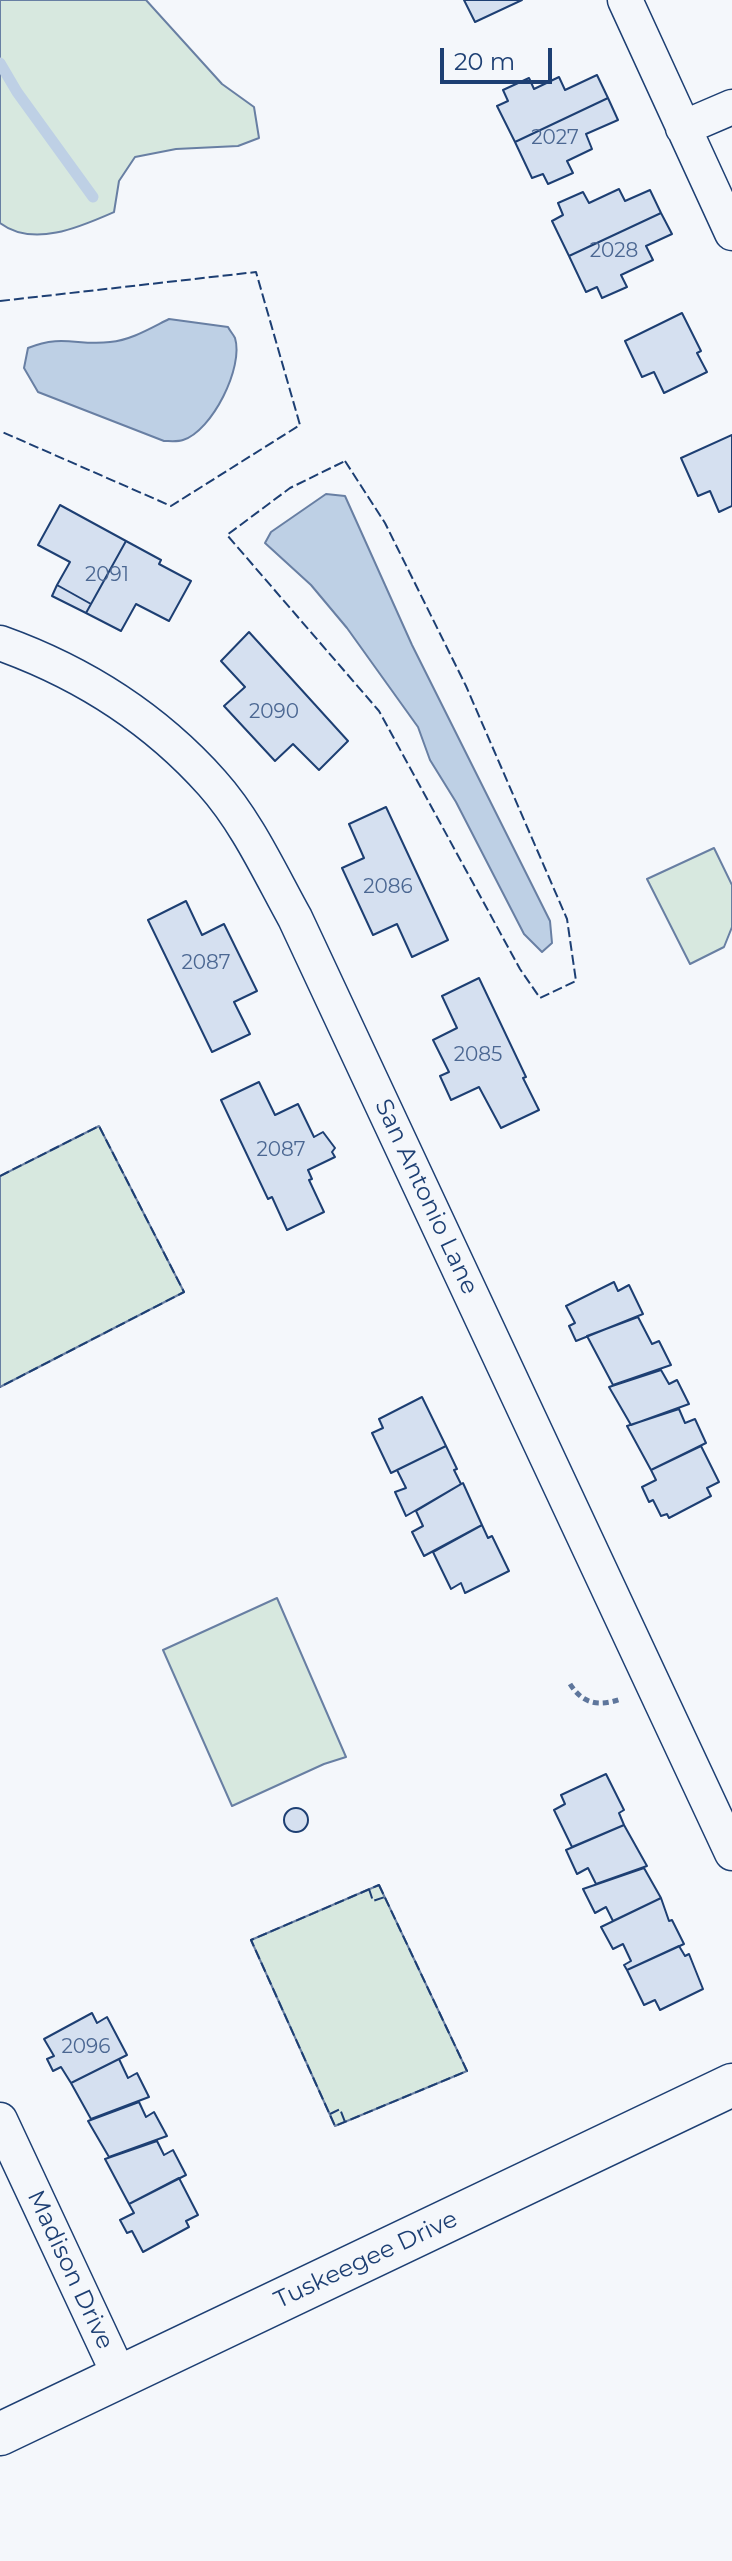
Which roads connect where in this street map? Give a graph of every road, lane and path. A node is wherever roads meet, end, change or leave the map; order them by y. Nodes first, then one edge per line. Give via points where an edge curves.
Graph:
1 (625, 0) edge
2 (732, 107) edge
3 (683, 128) junction
4 (732, 233) edge
5 (0, 643) edge
6 (570, 1684) dead end
7 (629, 1695) dead end
8 (732, 1853) edge
9 (732, 2085) edge
10 (0, 2120) edge
11 (120, 2377) junction
12 (0, 2434) edge

1 - 3 street
2 - 3 street
3 - 4 street
5 - 8 street, San Antonio Lane via 70,671 120,702 213,784 248,834 295,918
6 - 7 path via 579,1698 591,1702 609,1703
9 - 11 street, Tuskeegee Drive
10 - 11 street, Madison Drive
11 - 12 street, Tuskeegee Drive

